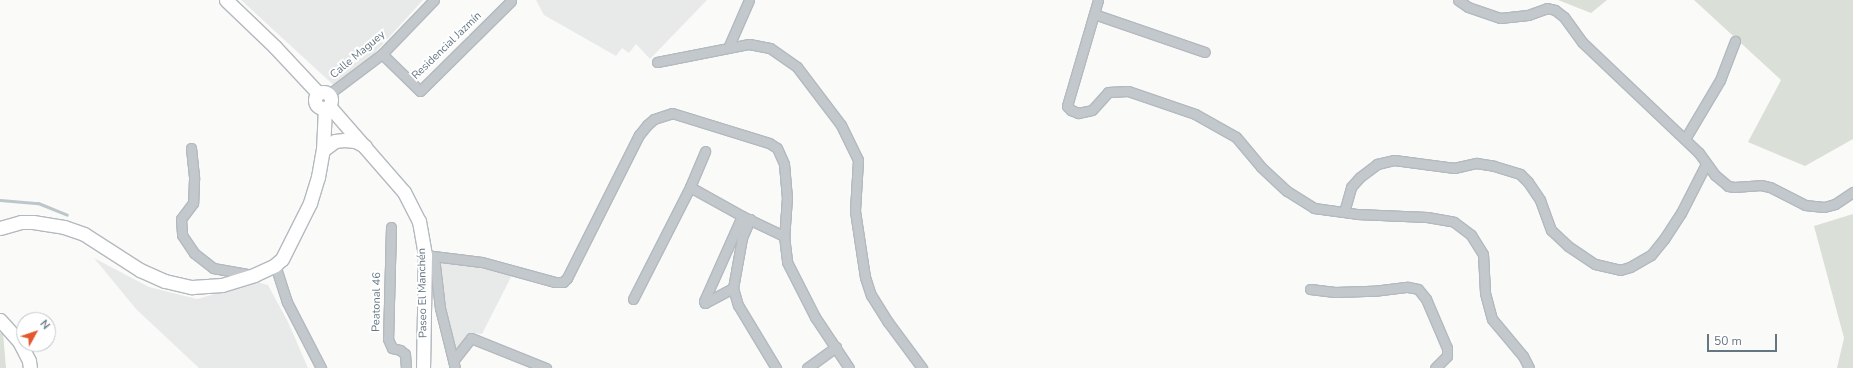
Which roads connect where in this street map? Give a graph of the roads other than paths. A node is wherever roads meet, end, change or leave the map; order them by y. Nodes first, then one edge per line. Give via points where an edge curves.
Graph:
1 (226, 0) edge
2 (434, 0) edge
3 (749, 0) edge
4 (1098, 0) edge
5 (1458, 0) edge
6 (511, 1) edge
7 (1094, 14) junction
8 (1735, 41) dead end
9 (728, 48) junction
10 (1205, 52) dead end
11 (382, 54) junction
12 (657, 62) dead end
13 (325, 100) junction
14 (1685, 139) junction
15 (366, 146) junction
16 (191, 148) dead end
17 (323, 150) junction
18 (705, 151) dead end
19 (1706, 164) junction
20 (690, 186) junction
21 (1853, 192) edge
22 (1344, 212) junction
23 (746, 217) junction
24 (391, 227) dead end
25 (0, 228) edge
26 (784, 236) junction
27 (429, 256) junction
28 (275, 265) junction
29 (254, 275) junction
30 (733, 288) junction
31 (1310, 289) dead end
32 (633, 299) dead end
33 (0, 320) edge
34 (836, 347) junction
35 (454, 364) edge
36 (30, 368) edge
37 (321, 368) edge
38 (406, 368) edge
39 (423, 368) edge
40 (546, 368) edge
41 (776, 368) edge
42 (807, 368) edge
43 (849, 368) edge
44 (922, 368) edge
45 (1435, 368) edge
46 (1529, 368) edge

1 - 13 street, Paseo El Manchén
2 - 11 street, Calle Maguey
3 - 9 street
4 - 7 street
5 - 14 street via 1468,7 1500,18 1528,15 1547,8 1555,10 1564,17 1582,42
6 - 11 street, Residencial Jazmín via 420,91
7 - 10 street
7 - 22 street via 1067,106 1071,110 1078,113 1092,110 1108,92 1128,91 1195,114 1236,137 1261,167 1287,191 1314,208
8 - 14 street via 1720,80
9 - 12 street
9 - 44 street via 750,44 770,48 797,67 841,125 858,160 855,211 865,277 871,295
11 - 13 street, Calle Maguey
13 - 15 street, Paseo El Manchén
13 - 17 street
14 - 19 street
15 - 17 street via 344,140 334,141
15 - 27 street, Paseo El Manchén via 404,192 419,221
16 - 29 street via 193,203 181,218 182,235 194,253 213,268
17 - 28 street via 310,203 287,251
18 - 20 street
19 - 21 street via 1728,186 1770,187 1800,203 1814,207 1835,204
19 - 22 street via 1664,240 1651,255 1620,270 1595,264 1550,230 1540,200 1520,174 1476,162 1454,168 1394,160 1377,164 1360,176 1351,187
20 - 23 street
20 - 32 street
22 - 46 street via 1427,217 1454,222 1471,235 1482,254 1485,293 1492,319 1524,356
23 - 26 street
23 - 30 street
23 - 30 street via 704,301 705,303
24 - 38 street, Peatonal 46 via 388,339 392,348 405,354
25 - 29 street via 21,222 64,227 84,234 140,270 165,281 192,286 222,285
26 - 27 street via 784,164 777,148 769,143 672,113 654,120 640,135 563,282 482,262
26 - 34 street via 787,262 796,282 815,317
27 - 35 street
27 - 39 street, Paseo El Manchén
28 - 29 street
28 - 37 street via 287,302
30 - 41 street via 738,305
31 - 45 street via 1336,292 1373,291 1408,286 1418,289 1426,299 1447,348 1445,359
33 - 36 street via 19,341
34 - 42 street
34 - 43 street
35 - 40 street via 471,338

